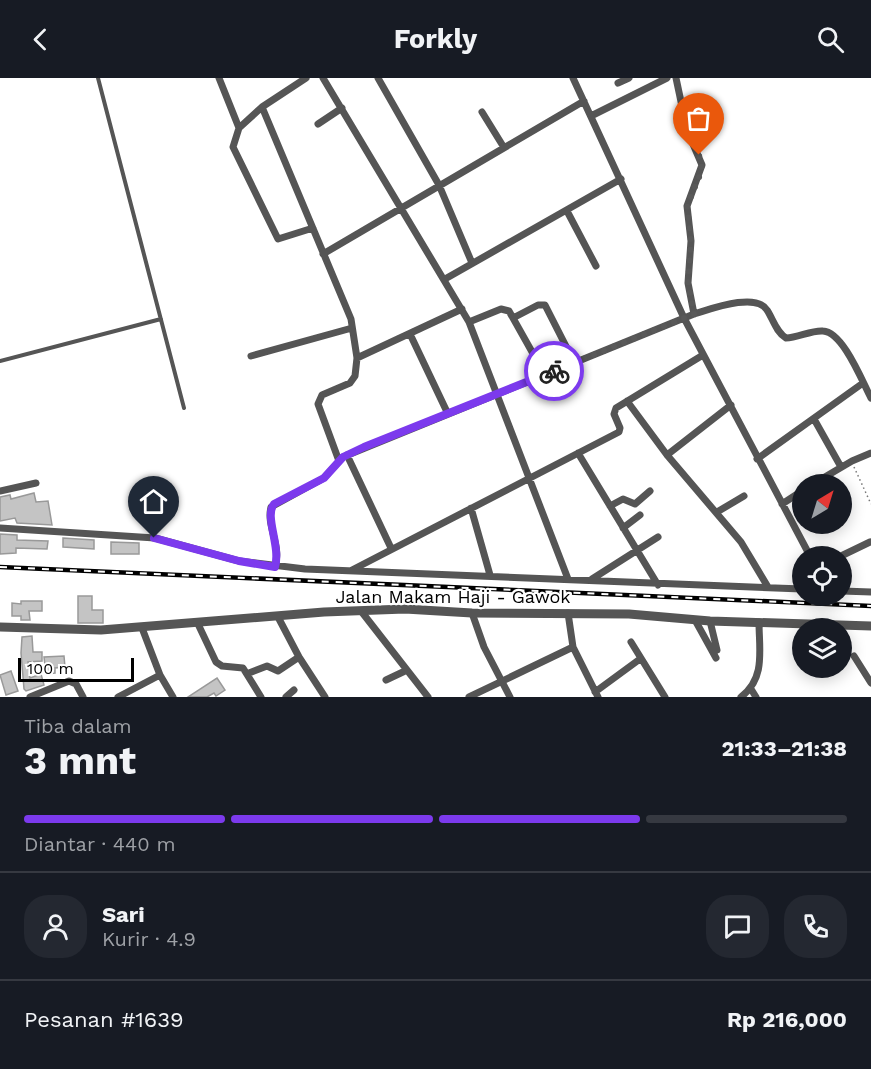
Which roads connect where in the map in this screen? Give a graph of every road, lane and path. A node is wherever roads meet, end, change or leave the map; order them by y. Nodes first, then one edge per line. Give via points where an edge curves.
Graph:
1 (98, 78) edge
2 (219, 78) edge
3 (306, 78) edge
4 (324, 78) edge
5 (378, 78) edge
6 (573, 78) edge
7 (629, 78) edge
8 (667, 78) edge
9 (676, 78) edge
10 (618, 83) dead end
11 (584, 101) junction
12 (262, 107) junction
13 (342, 108) junction
14 (482, 112) dead end
15 (591, 116) junction
16 (318, 124) dead end
17 (238, 128) junction
18 (503, 146) junction
19 (621, 179) junction
20 (439, 185) junction
21 (401, 206) junction
22 (567, 211) junction
23 (313, 228) junction
24 (323, 254) junction
25 (472, 263) junction
26 (596, 266) dead end
27 (446, 279) junction
28 (462, 309) junction
29 (694, 314) junction
30 (513, 318) junction
31 (684, 318) junction
32 (161, 319) junction
33 (469, 322) junction
34 (352, 328) junction
35 (410, 334) junction
36 (703, 355) junction
37 (251, 356) dead end
38 (357, 358) junction
39 (0, 361) edge
40 (574, 362) junction
41 (545, 375) junction
42 (863, 383) junction
43 (498, 395) junction
44 (871, 398) edge
45 (627, 401) junction
46 (730, 405) junction
47 (184, 408) dead end
48 (448, 414) junction
49 (814, 419) junction
50 (578, 453) junction
51 (871, 453) edge
52 (347, 454) junction
53 (667, 455) junction
54 (757, 459) junction
55 (339, 461) junction
56 (852, 461) junction
57 (841, 467) junction
58 (829, 474) edge
59 (530, 477) junction
60 (36, 483) dead end
61 (0, 491) edge
62 (650, 491) dead end
63 (744, 496) dead end
64 (792, 498) edge
65 (782, 504) junction
66 (871, 504) edge
67 (610, 506) junction
68 (471, 508) junction
69 (717, 512) junction
70 (640, 515) dead end
71 (0, 528) edge
72 (622, 528) junction
73 (658, 537) dead end
74 (870, 542) edge
75 (805, 546) edge
76 (391, 548) junction
77 (636, 551) junction
78 (852, 551) edge
79 (275, 567) junction
80 (352, 570) junction
81 (490, 575) junction
82 (568, 579) junction
83 (592, 579) junction
84 (658, 585) junction
85 (768, 587) junction
86 (792, 588) edge
87 (852, 591) edge
88 (871, 592) edge
89 (361, 611) junction
90 (472, 613) junction
91 (568, 613) junction
92 (278, 617) junction
93 (695, 620) junction
94 (710, 621) junction
95 (759, 622) junction
96 (198, 624) junction
97 (871, 626) edge
98 (0, 627) edge
99 (142, 628) junction
100 (631, 642) dead end
101 (573, 647) junction
102 (299, 657) junction
103 (854, 657) dead end
104 (640, 659) junction
105 (405, 670) junction
106 (249, 673) junction
107 (160, 675) junction
108 (386, 680) dead end
109 (501, 682) junction
110 (871, 683) edge
111 (46, 689) junction
112 (751, 689) junction
113 (294, 690) dead end
114 (596, 694) edge
115 (30, 697) edge
116 (49, 697) edge
117 (83, 697) edge
118 (118, 697) edge
119 (173, 697) edge
120 (261, 697) edge
121 (286, 697) edge
122 (325, 697) edge
123 (428, 697) edge
124 (469, 697) edge
125 (510, 697) edge
126 (665, 697) edge
127 (741, 697) edge
128 (756, 697) edge

1 - 32 lane
2 - 17 street
3 - 12 street
4 - 13 street
5 - 20 street
6 - 11 street
7 - 10 street
8 - 15 street
9 - 29 street via 687,130 702,165 687,206 691,241 688,283
11 - 15 street
11 - 18 street
12 - 17 street
12 - 23 street
13 - 16 street
13 - 21 street
14 - 18 street
15 - 19 street
17 - 23 street via 233,147 237,159 254,185 277,238
18 - 20 street
19 - 22 street
19 - 31 street
20 - 21 street
20 - 25 street
21 - 24 street
21 - 27 street
22 - 25 street
22 - 26 street
23 - 24 street
24 - 34 street via 347,305
25 - 27 street
27 - 28 street
28 - 33 street
28 - 35 street
29 - 31 street
29 - 42 street via 758,302 786,338 823,331 835,336
30 - 33 street via 503,309
30 - 40 street via 546,305
30 - 41 street
31 - 36 street
31 - 40 street
32 - 39 lane
32 - 47 lane
33 - 43 street
34 - 37 street
34 - 38 street
35 - 38 street
35 - 48 street
36 - 45 street
36 - 46 street
38 - 55 street via 353,380 318,400
40 - 41 street
41 - 43 street
42 - 44 street
42 - 49 street
43 - 48 street
43 - 59 street
45 - 50 street via 614,411 620,431
45 - 53 street
46 - 53 street
46 - 54 street
48 - 52 street
49 - 54 street
49 - 57 street
50 - 59 street
50 - 67 street
51 - 56 street
52 - 55 street
52 - 76 street
53 - 69 street
54 - 65 street
55 - 79 street via 324,478 271,507 278,546
56 - 57 street
56 - 66 path
57 - 58 street
59 - 68 street
59 - 82 street
60 - 61 street
62 - 67 street via 633,504 623,499
63 - 69 street
64 - 65 street
65 - 75 street
67 - 72 street
68 - 76 street
68 - 81 street
69 - 85 street
70 - 72 street
71 - 79 street via 154,538
72 - 77 street
73 - 77 street
74 - 78 street
76 - 80 street
77 - 83 street
77 - 84 street
79 - 80 street
80 - 81 street
81 - 82 street
82 - 83 street
83 - 84 street
84 - 85 street
85 - 86 street
87 - 88 street
89 - 90 street, Jalan Makam Haji - Gawok via 427,609
89 - 92 street, Jalan Makam Haji - Gawok
89 - 105 street
90 - 91 street, Jalan Makam Haji - Gawok
90 - 109 street
91 - 93 street, Jalan Makam Haji - Gawok
91 - 101 street
92 - 96 street, Jalan Makam Haji - Gawok
92 - 102 street
93 - 94 street, Jalan Makam Haji - Gawok
93 - 94 street via 717,654
94 - 95 street, Jalan Makam Haji - Gawok
95 - 97 street, Jalan Makam Haji - Gawok
95 - 112 street via 759,671
96 - 99 street, Jalan Makam Haji - Gawok
96 - 106 street via 218,663 237,665
98 - 99 street, Jalan Makam Haji - Gawok via 74,631
99 - 107 street
100 - 104 street
101 - 109 street
101 - 114 street
102 - 106 street via 278,671 263,667
102 - 122 street
103 - 110 street
104 - 114 street
104 - 126 street
105 - 108 street
105 - 123 street
106 - 120 street
107 - 118 street
107 - 119 street
109 - 124 street
109 - 125 street
111 - 115 street
111 - 116 street
111 - 117 street via 69,681 76,684
112 - 127 street
112 - 128 street
113 - 121 street

